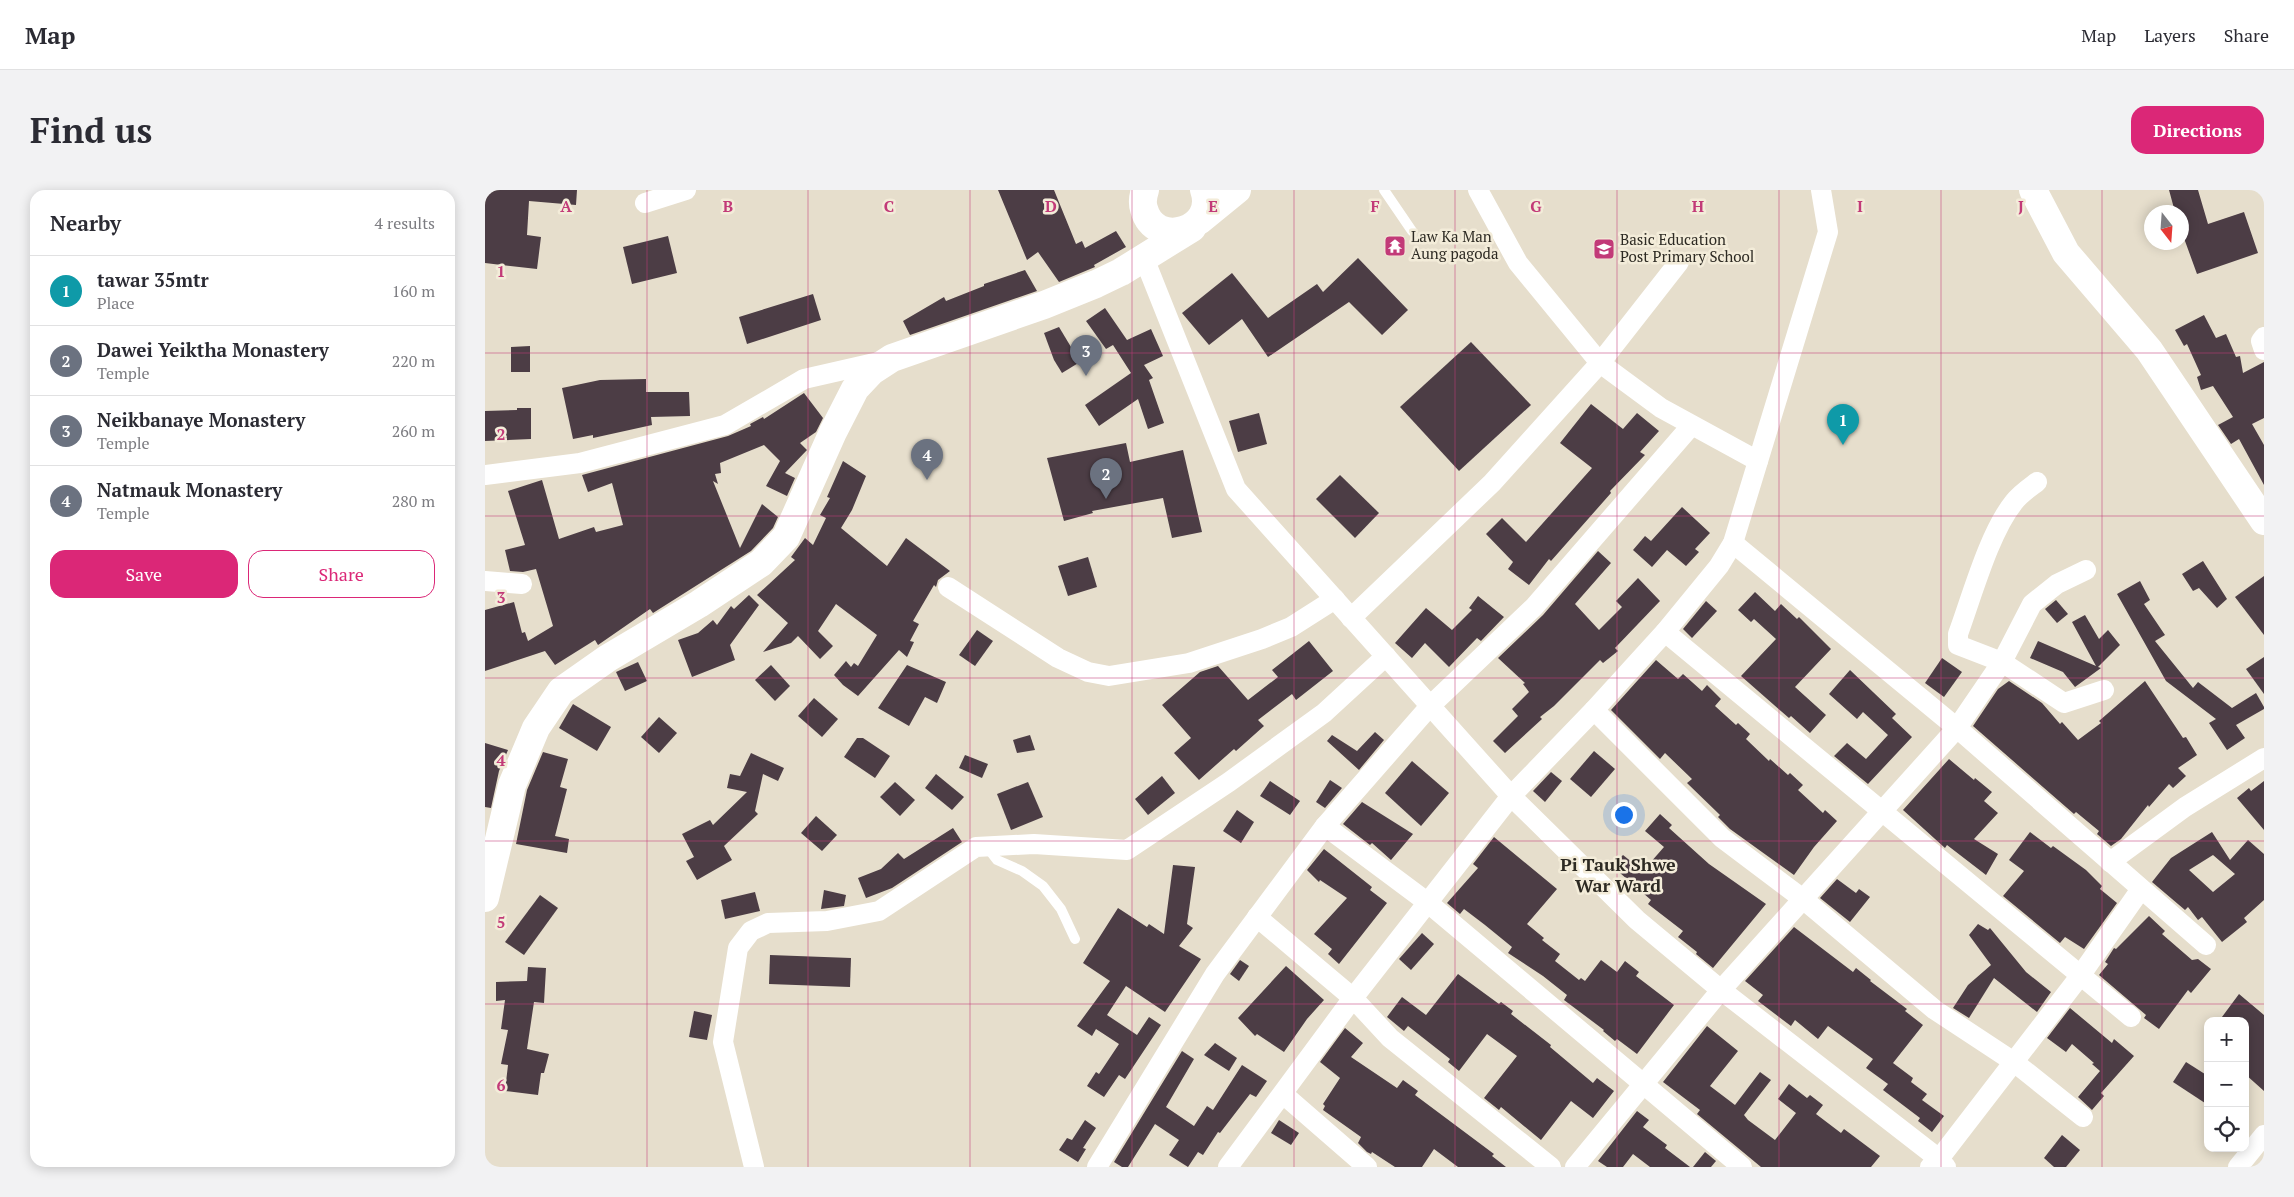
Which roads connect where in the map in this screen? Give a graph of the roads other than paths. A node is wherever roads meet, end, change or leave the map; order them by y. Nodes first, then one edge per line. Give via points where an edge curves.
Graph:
1 (687, 190) edge
2 (1204, 190) edge
3 (1237, 190) edge
4 (1384, 190) edge
5 (1478, 190) edge
6 (1821, 190) edge
7 (2033, 190) edge
8 (1144, 195) edge
9 (645, 203) dead end
10 (1196, 224) junction
11 (1412, 231) dead end
12 (1144, 258) junction
13 (1679, 262) dead end
14 (2264, 336) edge
15 (2264, 350) edge
16 (892, 358) junction
17 (1600, 363) junction
18 (1691, 426) junction
19 (1757, 461) junction
20 (485, 475) edge
21 (2037, 482) dead end
22 (2264, 521) edge
23 (1733, 543) junction
24 (2086, 570) dead end
25 (485, 581) edge
26 (521, 584) dead end
27 (948, 587) dead end
28 (1335, 599) junction
29 (1351, 618) junction
30 (1665, 632) junction
31 (1386, 656) junction
32 (2002, 662) junction
33 (2104, 690) dead end
34 (1430, 706) junction
35 (1594, 710) junction
36 (1957, 728) junction
37 (2264, 758) edge
38 (1511, 796) junction
39 (1882, 811) junction
40 (1325, 826) junction
41 (987, 846) junction
42 (2110, 862) junction
43 (486, 884) edge
44 (2141, 889) junction
45 (1803, 899) junction
46 (1427, 902) junction
47 (1257, 917) junction
48 (1075, 939) dead end
49 (2206, 945) dead end
50 (2080, 976) junction
51 (1721, 990) junction
52 (1353, 998) junction
53 (2131, 1017) dead end
54 (2014, 1062) junction
55 (1643, 1082) junction
56 (1283, 1094) junction
57 (2083, 1118) dead end
58 (2264, 1135) edge
59 (1938, 1164) edge
60 (754, 1167) edge
61 (1097, 1167) edge
62 (1228, 1167) edge
63 (1367, 1167) edge
64 (1551, 1167) edge
65 (1575, 1167) edge
66 (1742, 1167) edge
67 (2238, 1167) edge

1 - 9 street
2 - 10 main road via 1206,202
3 - 10 main road
4 - 11 lane
5 - 17 street via 1517,263
6 - 19 street via 1828,232
7 - 22 main road via 2066,253 2149,350
8 - 10 main road via 1149,220 1161,230 1183,232
8 - 12 main road
10 - 12 main road
12 - 16 main road via 1121,272 1044,305
12 - 28 street via 1236,489
13 - 17 street
14 - 15 street via 2261,341
16 - 20 street via 804,380 725,424 580,463
16 - 43 main road via 855,388 786,537 767,557 699,604 607,658 561,691 536,728 512,785
17 - 18 street
17 - 29 street via 1493,483
18 - 19 street
18 - 34 street via 1535,607
19 - 23 street
21 - 32 street via 2014,502 2000,527 1981,568 1958,634 1958,645
23 - 30 street via 1719,566
23 - 36 street
24 - 32 street via 2057,584 2032,604
25 - 26 street
27 - 28 street via 1058,658 1089,672 1109,676 1189,663 1262,639 1291,627
28 - 29 street
29 - 31 street
30 - 35 street
30 - 39 street
31 - 34 street
31 - 41 street via 1325,713 1127,850 1034,844
32 - 33 street via 2064,702
32 - 36 street
34 - 38 street
34 - 40 street
35 - 38 street
35 - 45 street via 1722,838
36 - 39 street
36 - 42 street
37 - 42 street via 2185,807
38 - 46 street
38 - 51 street via 1637,920
39 - 45 street
39 - 50 street
40 - 46 street
40 - 47 street
41 - 48 lane via 997,860 1043,886 1061,908
41 - 60 street via 976,847 879,911 827,921 768,923 751,931 738,948 723,1042
42 - 44 street
44 - 49 street
44 - 50 street
45 - 51 street
45 - 54 street via 1935,1010
46 - 52 street
46 - 55 street
47 - 52 street
47 - 61 street via 1215,974
50 - 53 street
50 - 54 street
51 - 55 street
51 - 59 street
52 - 56 street
52 - 64 street via 1390,1038
54 - 57 street
54 - 59 street
55 - 65 street
55 - 66 street
56 - 62 street
56 - 63 street
58 - 67 street

